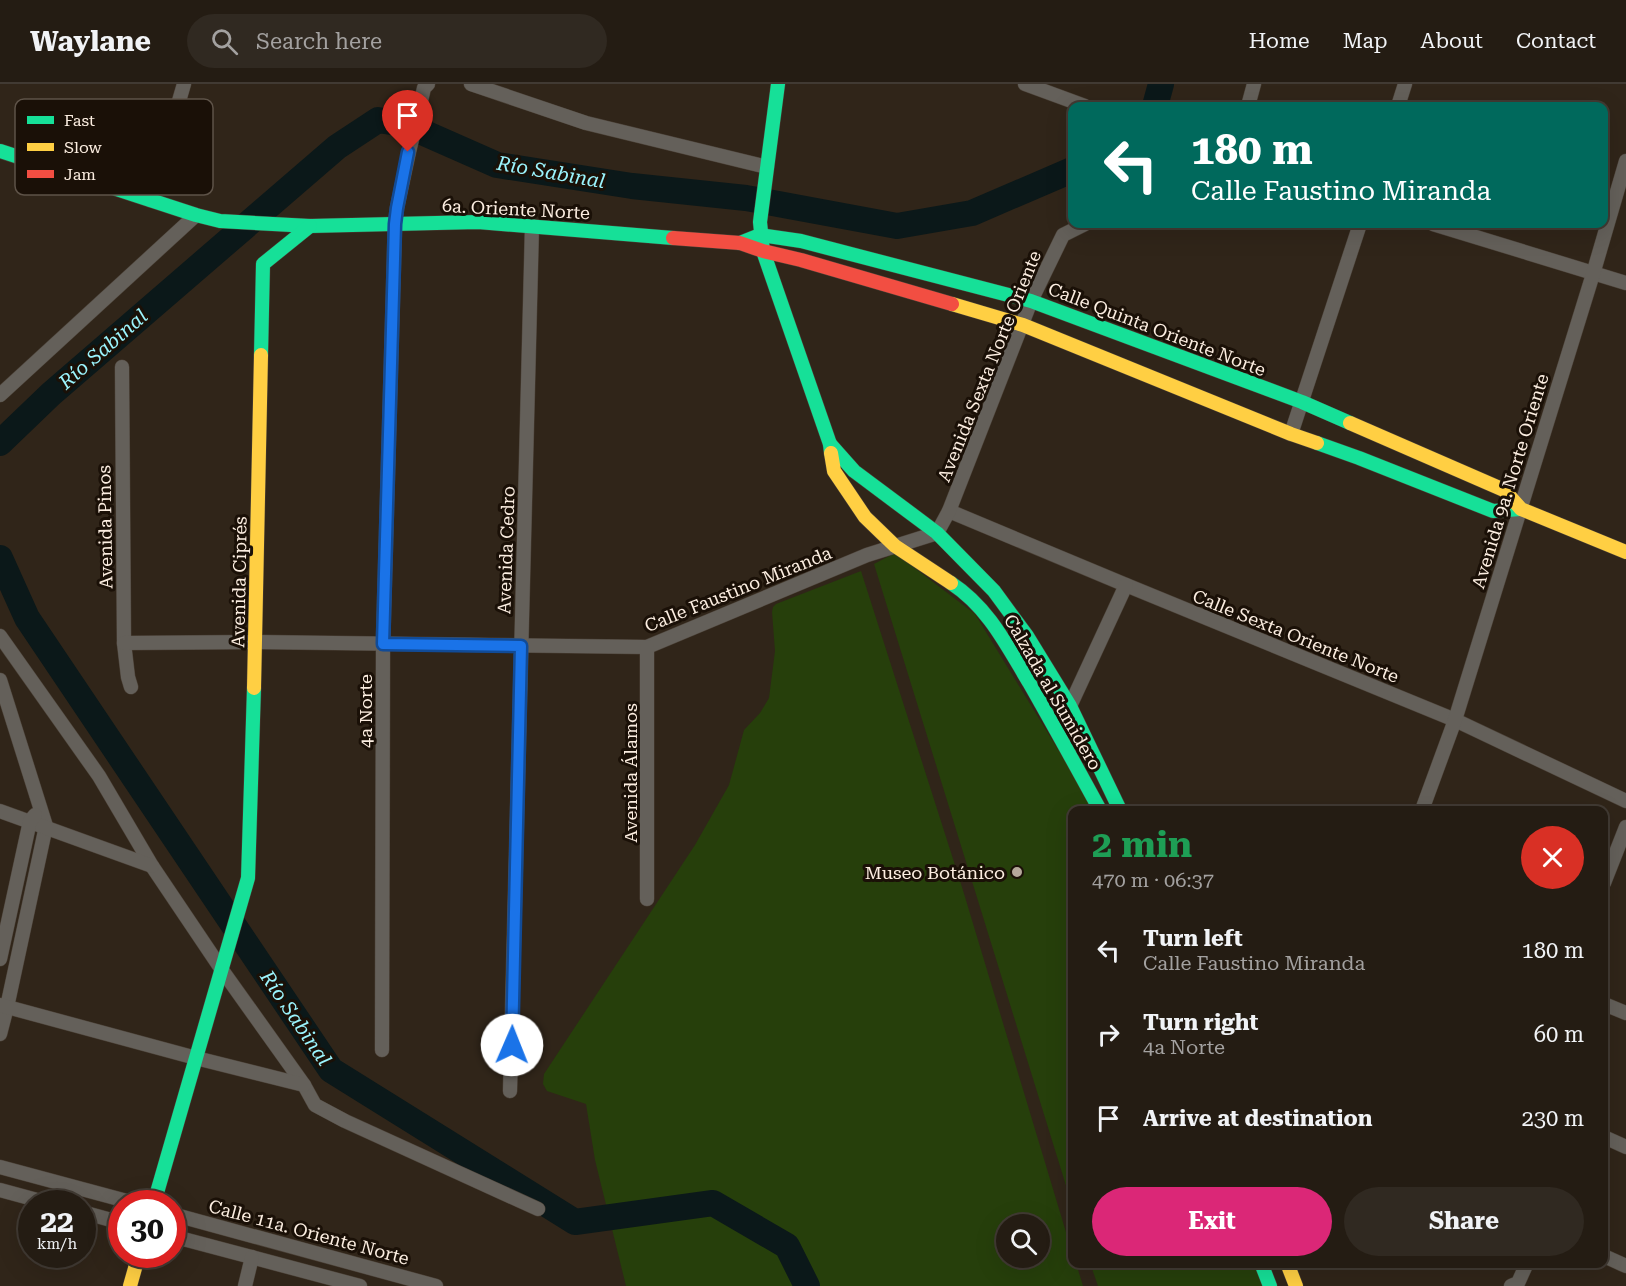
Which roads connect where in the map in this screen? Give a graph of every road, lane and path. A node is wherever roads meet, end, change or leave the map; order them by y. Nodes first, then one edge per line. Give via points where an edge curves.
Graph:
1 (184, 84) edge
2 (471, 84) edge
3 (778, 84) edge
4 (1025, 84) edge
5 (1254, 84) edge
6 (1406, 84) edge
7 (425, 85) edge
8 (180, 99) edge
9 (1074, 102) edge
10 (1249, 102) edge
11 (1399, 102) edge
12 (0, 151) edge
13 (15, 156) edge
14 (1626, 161) edge
15 (766, 173) junction
16 (135, 195) edge
17 (151, 195) edge
18 (150, 200) junction
19 (196, 215) junction
20 (1608, 223) edge
21 (395, 224) junction
22 (309, 226) junction
23 (532, 226) junction
24 (760, 228) junction
25 (1077, 228) edge
26 (1359, 228) edge
27 (1446, 228) edge
28 (1606, 228) edge
29 (740, 243) junction
30 (763, 251) junction
31 (1593, 274) junction
32 (1626, 283) edge
33 (1031, 301) junction
34 (1023, 325) junction
35 (122, 367) dead end
36 (0, 395) edge
37 (1302, 402) junction
38 (1291, 434) junction
39 (830, 444) junction
40 (1521, 508) junction
41 (949, 511) junction
42 (937, 533) junction
43 (895, 546) junction
44 (1626, 552) edge
45 (1126, 585) junction
46 (0, 636) edge
47 (256, 642) junction
48 (124, 643) junction
49 (383, 644) junction
50 (521, 646) junction
51 (647, 647) junction
52 (0, 680) edge
53 (131, 687) dead end
54 (1070, 706) junction
55 (1455, 720) junction
56 (1052, 722) junction
57 (1626, 801) edge
58 (1118, 805) edge
59 (1098, 806) edge
60 (1423, 806) edge
61 (40, 808) junction
62 (0, 811) edge
63 (30, 820) junction
64 (46, 826) junction
65 (1626, 828) edge
66 (152, 866) junction
67 (1608, 873) edge
68 (647, 899) dead end
69 (0, 959) edge
70 (224, 964) junction
71 (4, 1006) edge
72 (1608, 1006) edge
73 (1626, 1013) edge
74 (0, 1034) edge
75 (382, 1050) dead end
76 (196, 1058) junction
77 (304, 1085) junction
78 (510, 1091) dead end
79 (1608, 1139) edge
80 (1626, 1147) edge
81 (0, 1167) edge
82 (0, 1190) edge
83 (158, 1190) edge
84 (18, 1195) edge
85 (108, 1196) edge
86 (538, 1209) dead end
87 (186, 1218) edge
88 (186, 1240) edge
89 (252, 1257) junction
90 (1608, 1258) edge
91 (1626, 1266) edge
92 (136, 1268) edge
93 (1263, 1268) edge
94 (1289, 1268) edge
95 (1525, 1268) edge
96 (340, 1283) edge
97 (415, 1283) edge
98 (130, 1286) edge
99 (245, 1286) edge
100 (360, 1286) edge
101 (436, 1286) edge
102 (1270, 1286) edge
103 (1296, 1286) edge
104 (1511, 1286) edge

1 - 8 street
2 - 15 street via 586,123
3 - 15 street
4 - 9 street
5 - 10 street
6 - 11 street
7 - 21 street, 4a Norte
12 - 13 street, 6a. Oriente Norte
14 - 20 street, Avenida 9a. Norte Oriente
15 - 24 street
16 - 18 street, 6a. Oriente Norte
17 - 18 street
18 - 19 street, 6a. Oriente Norte
19 - 22 street, 6a. Oriente Norte via 220,221
19 - 36 street
21 - 22 street, 6a. Oriente Norte
21 - 23 street, 6a. Oriente Norte via 478,222
21 - 49 street, 4a Norte
22 - 47 street, Avenida Ciprés via 262,264
23 - 29 street, 6a. Oriente Norte
23 - 50 street, Avenida Cedro
24 - 29 street, 6a. Oriente Norte
24 - 30 street
24 - 33 street, Calle Quinta Oriente Norte
25 - 33 street, Avenida Sexta Norte Oriente via 1064,235
26 - 37 street
27 - 31 street
28 - 31 street, Avenida 9a. Norte Oriente
29 - 30 street, 6a. Oriente Norte
30 - 34 street, Calle Quinta Oriente Norte
30 - 39 street
31 - 32 street
31 - 40 street, Avenida 9a. Norte Oriente
33 - 34 street, Avenida Sexta Norte Oriente
33 - 37 street, Calle Quinta Oriente Norte
34 - 38 street, Calle Quinta Oriente Norte
34 - 41 street, Avenida Sexta Norte Oriente
35 - 48 street, Avenida Pinos
37 - 38 street
37 - 40 street, Calle Quinta Oriente Norte via 1504,490
38 - 40 street, Calle Quinta Oriente Norte via 1492,511
39 - 42 street, Calzada al Sumidero via 854,471
39 - 43 street, Calzada al Sumidero via 834,471 865,517
40 - 44 street, Calle Quinta Oriente Norte
40 - 55 street, Avenida 9a. Norte Oriente
41 - 42 street, Avenida Sexta Norte Oriente
41 - 45 street, Calle Sexta Oriente Norte
42 - 43 street, Calle Faustino Miranda
42 - 54 street, Calzada al Sumidero via 994,591
43 - 51 street, Calle Faustino Miranda
43 - 56 street, Calzada al Sumidero via 966,593 994,624
45 - 54 street
45 - 55 street, Calle Sexta Oriente Norte
46 - 66 street via 99,776
47 - 48 street, Calle Faustino Miranda
47 - 49 street, Calle Faustino Miranda
47 - 70 street, Avenida Ciprés via 247,885
48 - 53 street, Avenida Pinos
49 - 50 street, Calle Faustino Miranda
49 - 75 street, 4a Norte
50 - 51 street, Calle Faustino Miranda
50 - 78 street, Avenida Cedro
51 - 68 street, Avenida Álamos
52 - 61 street
54 - 56 street
54 - 58 street, Calzada al Sumidero
55 - 57 street, Calle Sexta Oriente Norte
55 - 60 street, Avenida 9a. Norte Oriente
56 - 59 street, Calzada al Sumidero
61 - 63 street
61 - 64 street
62 - 63 street
63 - 64 street
63 - 69 street
64 - 66 street
64 - 71 street
65 - 67 street
66 - 70 street
70 - 76 street, Avenida Ciprés
70 - 77 street
71 - 74 street
71 - 76 street
72 - 73 street
76 - 77 street
76 - 83 street, Avenida Ciprés
77 - 86 street via 315,1105 345,1121
79 - 80 street
81 - 85 street
82 - 84 street
87 - 97 street, Calle 11a. Oriente Norte
88 - 89 street
89 - 96 street
89 - 99 street
90 - 91 street
92 - 98 street
93 - 102 street
94 - 103 street
95 - 104 street via 1518,1283
96 - 100 street
97 - 101 street, Calle 11a. Oriente Norte

